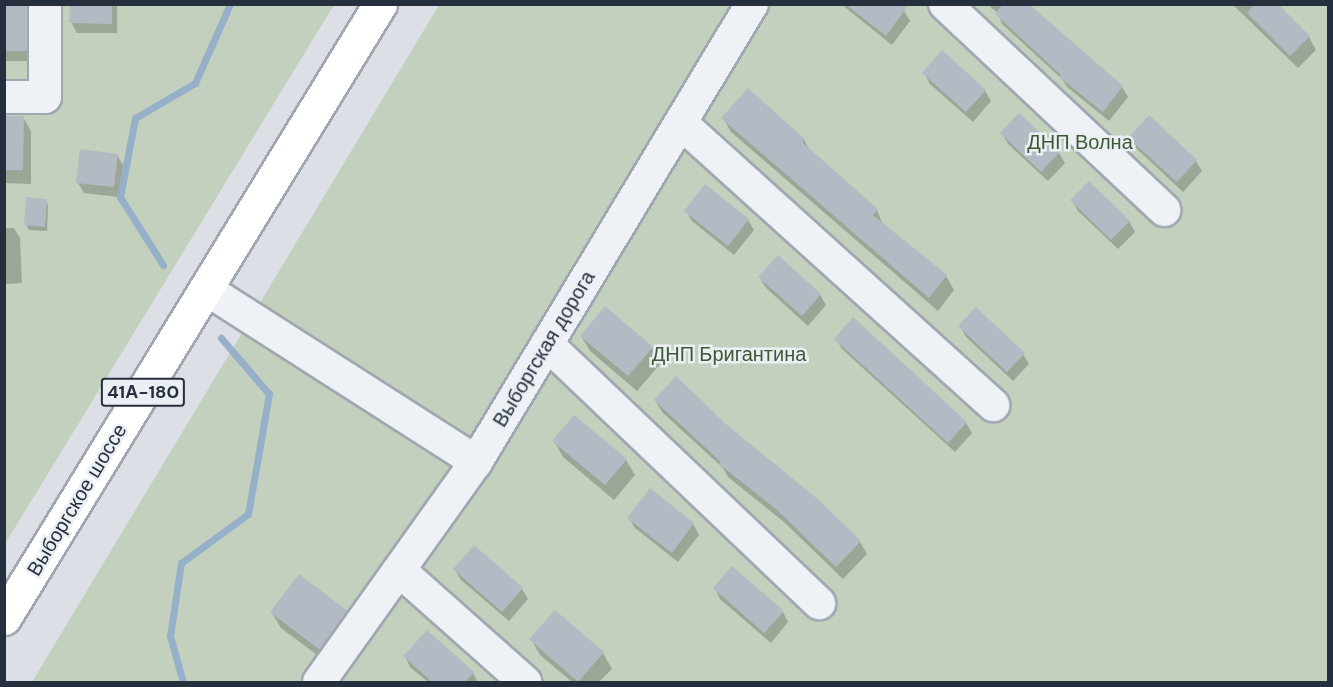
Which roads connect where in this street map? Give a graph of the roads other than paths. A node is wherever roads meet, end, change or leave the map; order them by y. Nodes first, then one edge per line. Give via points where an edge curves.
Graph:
1 (45, 4) edge
2 (380, 4) edge
3 (752, 4) edge
4 (945, 4) edge
5 (4, 97) edge
6 (681, 123) junction
7 (1164, 210) dead end
8 (206, 289) junction
9 (547, 344) junction
10 (993, 405) dead end
11 (476, 462) junction
12 (399, 570) junction
13 (819, 603) dead end
14 (4, 618) edge
15 (319, 682) edge
16 (525, 682) edge

1 - 5 street via 45,97
2 - 8 main road, Выборгское шоссе / 41А-180
3 - 6 street, Выборгская дорога
4 - 7 street
6 - 9 street, Выборгская дорога
6 - 10 street
8 - 11 street
8 - 14 main road, Выборгское шоссе / 41А-180
9 - 11 street, Выборгская дорога
9 - 13 street
11 - 12 street, Выборгская дорога
12 - 15 street, Выборгская дорога
12 - 16 street

